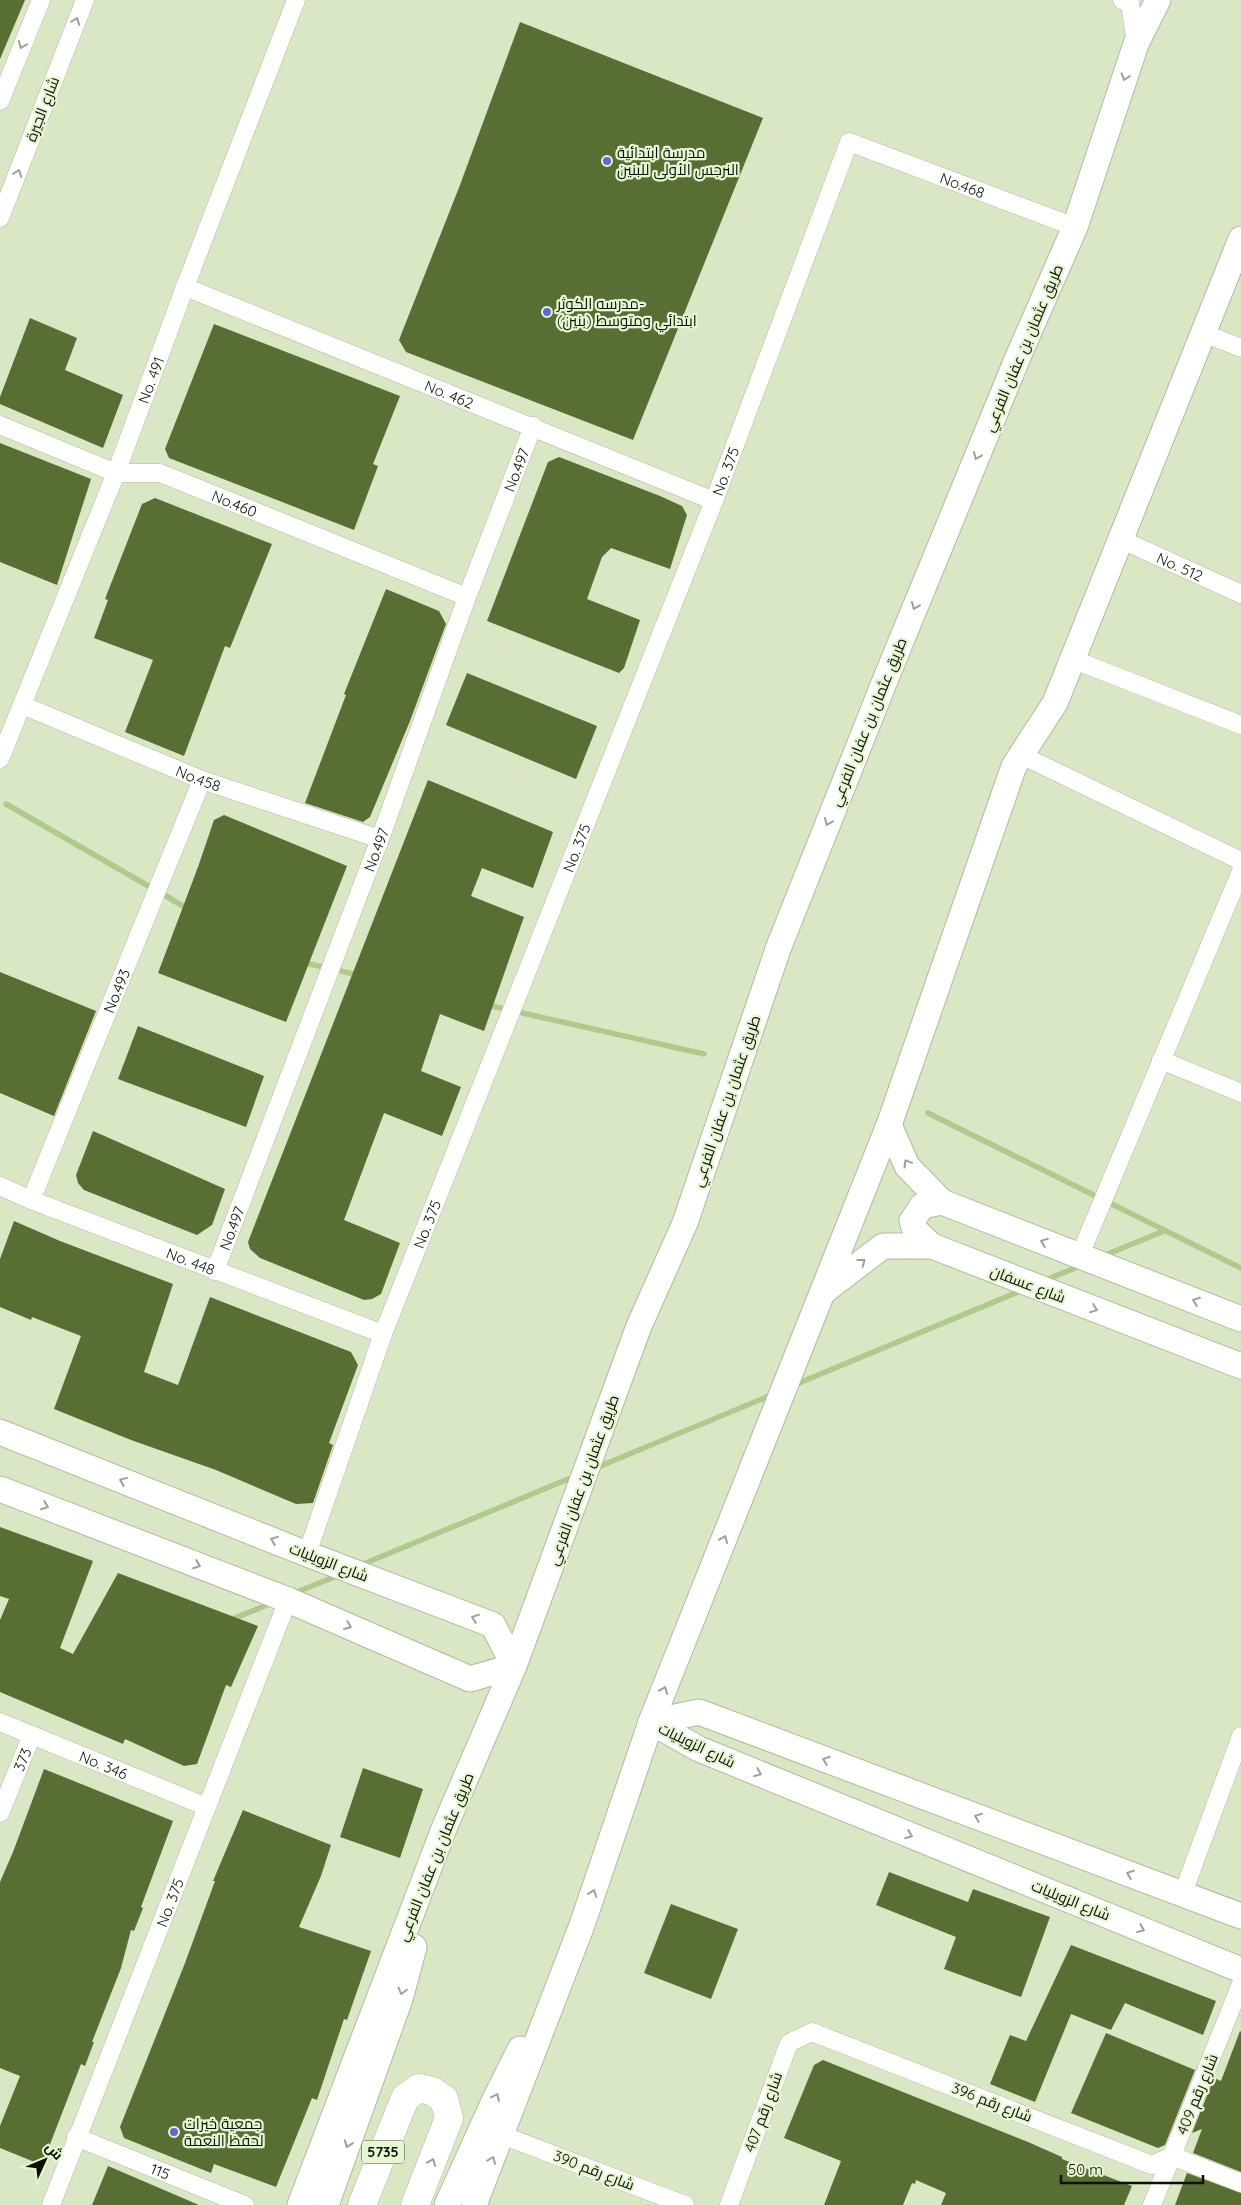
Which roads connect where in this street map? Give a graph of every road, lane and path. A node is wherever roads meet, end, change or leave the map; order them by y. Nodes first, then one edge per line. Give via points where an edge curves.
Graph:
1 (41, 0) edge
2 (84, 0) edge
3 (296, 0) edge
4 (1122, 0) edge
5 (1158, 0) edge
6 (1136, 44) junction
7 (2, 87) edge
8 (850, 142) joint
9 (0, 218) edge
10 (1075, 227) junction
11 (1241, 239) edge
12 (185, 287) junction
13 (1204, 333) junction
14 (1241, 348) edge
15 (0, 425) edge
16 (533, 426) junction
17 (116, 473) junction
18 (714, 501) junction
19 (1120, 539) junction
20 (1241, 594) edge
21 (466, 597) junction
22 (1072, 659) junction
23 (22, 705) junction
24 (1241, 725) edge
25 (1021, 755) junction
26 (0, 759) edge
27 (202, 780) junction
28 (380, 840) junction
29 (1241, 862) edge
30 (1241, 870) edge
31 (1161, 1060) junction
32 (1241, 1093) edge
33 (889, 1125) junction
34 (0, 1186) edge
35 (31, 1200) junction
36 (942, 1202) junction
37 (932, 1246) junction
38 (1080, 1256) junction
39 (215, 1271) junction
40 (823, 1292) junction
41 (1241, 1319) edge
42 (383, 1334) junction
43 (1241, 1366) edge
44 (0, 1432) edge
45 (0, 1489) edge
46 (307, 1554) junction
47 (288, 1600) junction
48 (514, 1666) junction
49 (0, 1722) edge
50 (652, 1722) junction
51 (32, 1735) junction
52 (1241, 1736) edge
53 (207, 1807) junction
54 (0, 1813) edge
55 (445, 1826) junction
56 (1183, 1894) junction
57 (1241, 1916) edge
58 (582, 1925) junction
59 (1241, 1970) edge
60 (1241, 1984) edge
61 (812, 2032) joint
62 (502, 2135) junction
63 (76, 2137) junction
64 (1172, 2156) junction
65 (1241, 2183) edge
66 (51, 2205) edge
67 (245, 2205) edge
68 (300, 2205) edge
69 (326, 2205) edge
70 (362, 2205) edge
71 (415, 2205) edge
72 (447, 2205) edge
73 (474, 2205) edge
74 (685, 2205) edge
75 (729, 2205) edge
76 (1152, 2205) edge

1 -> 7 street
9 -> 2 street, شارع الجيرة
3 - 12 street, No. 491
4 - 6 street via 1130,3
5 - 6 main road, طريق عثمان بن عفان الفرعي
6 -> 10 main road, طريق عثمان بن عفان الفرعي
8 - 10 street, No.468
8 - 18 street, No. 375
10 -> 48 main road, طريق عثمان بن عفان الفرعي via 1018,356 897,650 778,949 685,1223 639,1326
11 - 13 main road
12 - 16 street, No. 462
12 - 17 street, No. 491
13 - 14 street
13 - 19 main road
15 - 17 street, No.460
16 - 18 street, No. 462
16 - 21 street, No.497
17 - 21 street, No.460 via 160,473
17 - 23 street, No. 491
18 - 42 street, No. 375
19 - 20 street, No. 512
19 - 22 main road
21 - 28 street, No.497
22 - 24 street
22 - 25 main road via 1055,703
23 - 26 street, No. 491
23 - 27 street, No.458
25 - 29 street
25 - 33 main road via 1014,766
27 - 28 street, No.458
27 - 35 street, No.493
28 - 39 street, No.497
30 - 31 street
31 - 32 street
31 - 38 street
36 -> 33 main road via 907,1166
33 - 40 main road
34 - 35 street, No. 448
35 - 39 street, No. 448
36 - 37 main road via 922,1206 912,1221 915,1230
38 -> 36 main road
40 -> 37 main road, شارع عسفان via 883,1246
37 -> 43 main road, شارع عسفان
41 -> 38 main road
39 - 42 street, No. 448
50 -> 40 main road
42 - 46 street, No. 375
46 -> 44 main road, شارع الزويليات
45 -> 47 main road
48 -> 46 main road, شارع الزويليات via 493,1625
47 -> 48 main road via 470,1678
47 - 53 street, No. 375
48 - 55 main road, طريق عثمان بن عفان الفرعي
49 - 51 street, No. 346
56 -> 50 main road, شارع الزويليات via 699,1712
58 -> 50 main road
50 -> 59 main road, شارع الزويليات via 699,1749
51 - 53 street, No. 346
51 - 54 street, 373
52 - 56 street
53 - 63 street, No. 375
55 - 68 main road, طريق عثمان بن عفان الفرعي
55 -> 69 main road via 400,1999
56 - 57 main road, شارع الزويليات
58 - 62 main road
72 -> 58 main road via 496,2097
60 - 64 street, شارع رقم 409
61 - 64 street, شارع رقم 396 via 1152,2165
61 - 75 street, شارع رقم 407 via 789,2043
73 -> 62 main road
62 - 74 street, شارع رقم 390
63 - 66 street, No. 375
63 - 67 street, 115
64 - 65 street
64 - 76 street, شارع رقم 409
71 -> 70 main road, 5735 via 449,2118 444,2099 419,2088 405,2098

